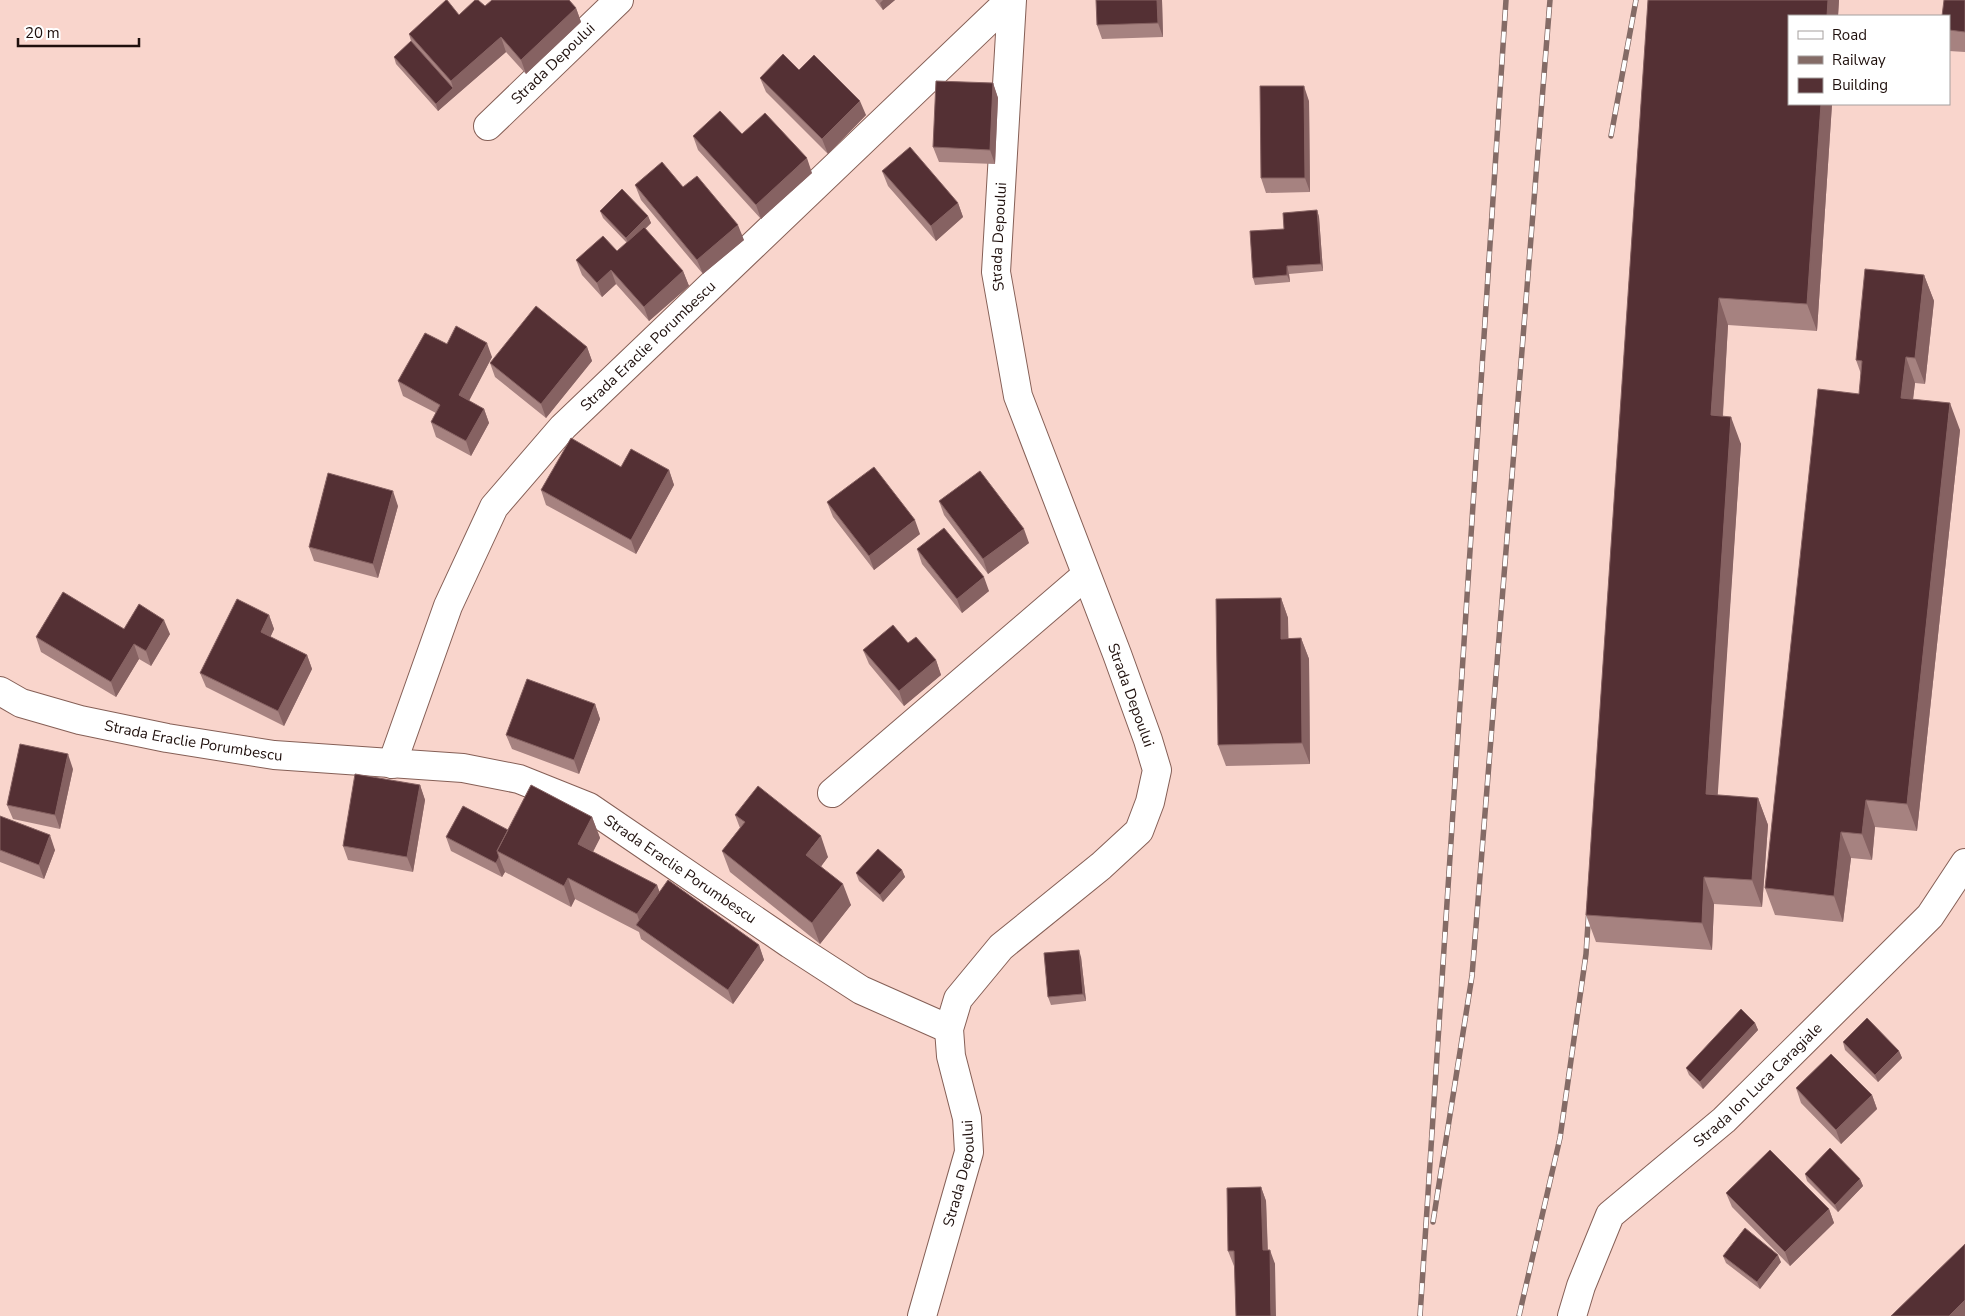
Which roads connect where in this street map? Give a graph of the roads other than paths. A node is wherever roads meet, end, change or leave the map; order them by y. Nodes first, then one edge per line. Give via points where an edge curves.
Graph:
1 (618, 0) edge
2 (1011, 0) edge
3 (488, 126) dead end
4 (1085, 576) junction
5 (0, 691) edge
6 (392, 764) junction
7 (832, 793) dead end
8 (1965, 863) edge
9 (949, 1029) junction
10 (922, 1316) edge
11 (1572, 1316) edge

1 - 3 street, Strada Depoului
2 - 4 street, Strada Depoului via 996,272 1018,396
2 - 6 street, Strada Eraclie Porumbescu via 563,427 494,507 448,606
4 - 7 street
4 - 9 street, Strada Depoului via 1148,740 1156,770 1150,802 1139,831 1001,947 958,999
5 - 6 street, Strada Eraclie Porumbescu via 21,703 80,720 167,738 274,755
6 - 9 street, Strada Eraclie Porumbescu via 463,768 518,779 589,807 861,990
8 - 11 street, Strada Ion Luca Caragiale via 1930,916 1724,1120 1610,1214
9 - 10 street, Strada Depoului via 951,1056 967,1118 969,1152

